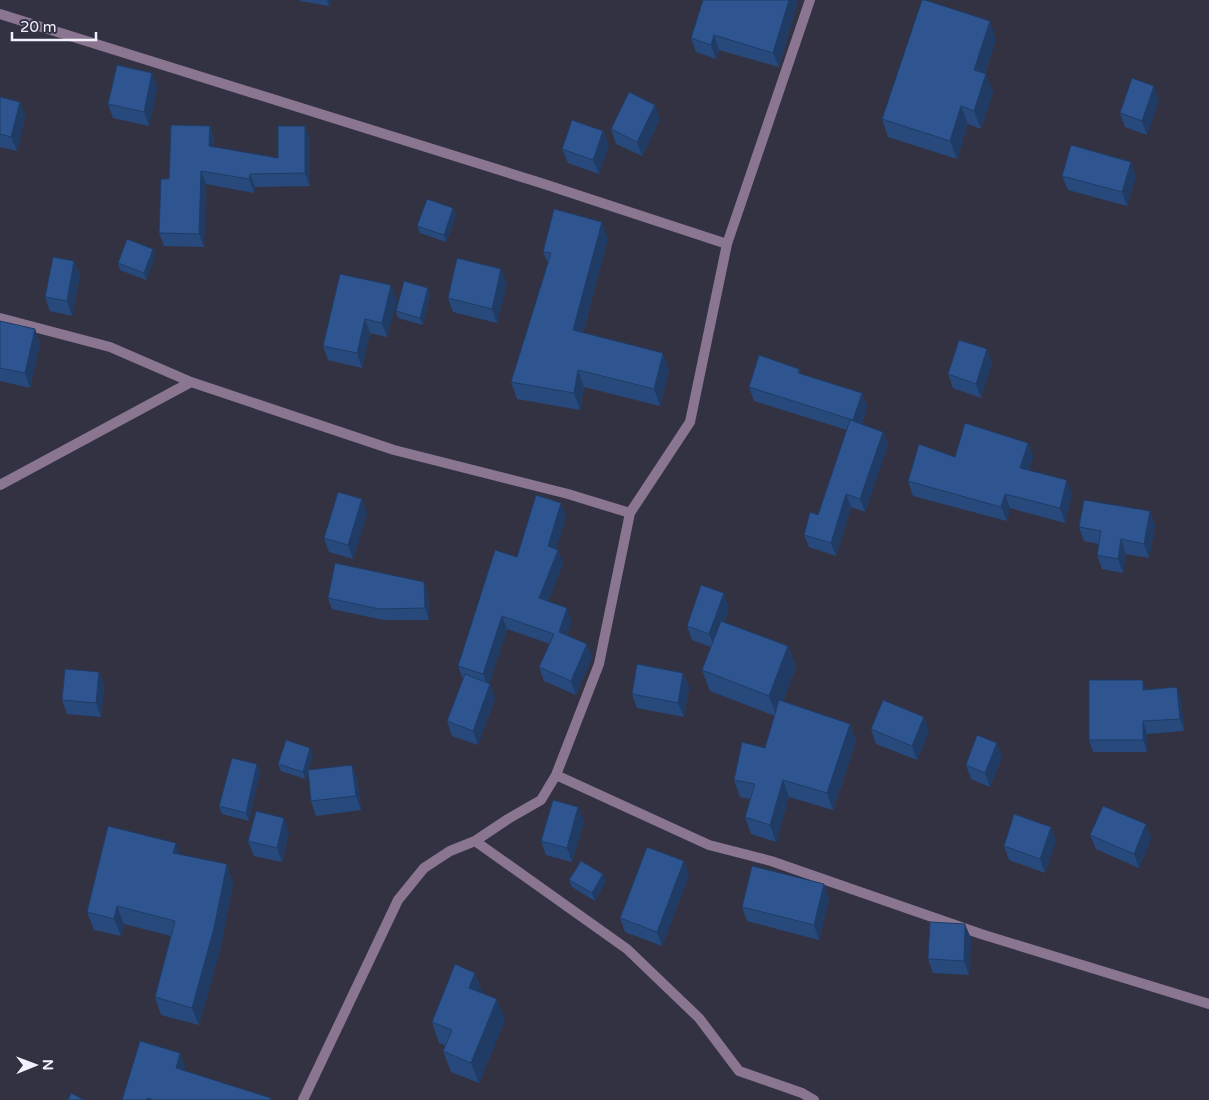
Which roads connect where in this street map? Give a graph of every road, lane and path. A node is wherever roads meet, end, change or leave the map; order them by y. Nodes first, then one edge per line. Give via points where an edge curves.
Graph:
1 (810, 0) edge
2 (0, 14) edge
3 (727, 244) junction
4 (0, 318) edge
5 (192, 382) junction
6 (0, 484) edge
7 (630, 513) junction
8 (556, 775) junction
9 (475, 841) junction
10 (1209, 1004) edge
11 (303, 1100) edge
12 (814, 1100) edge

1 - 3 street
2 - 3 street
3 - 7 street via 690,422
4 - 5 street via 110,347
5 - 6 street
5 - 7 street via 394,450
7 - 8 street via 599,664
8 - 9 street via 541,800
8 - 10 street via 709,845 771,860 981,934
9 - 11 street via 450,851 424,868 398,900
9 - 12 street via 627,949 699,1018 739,1071

